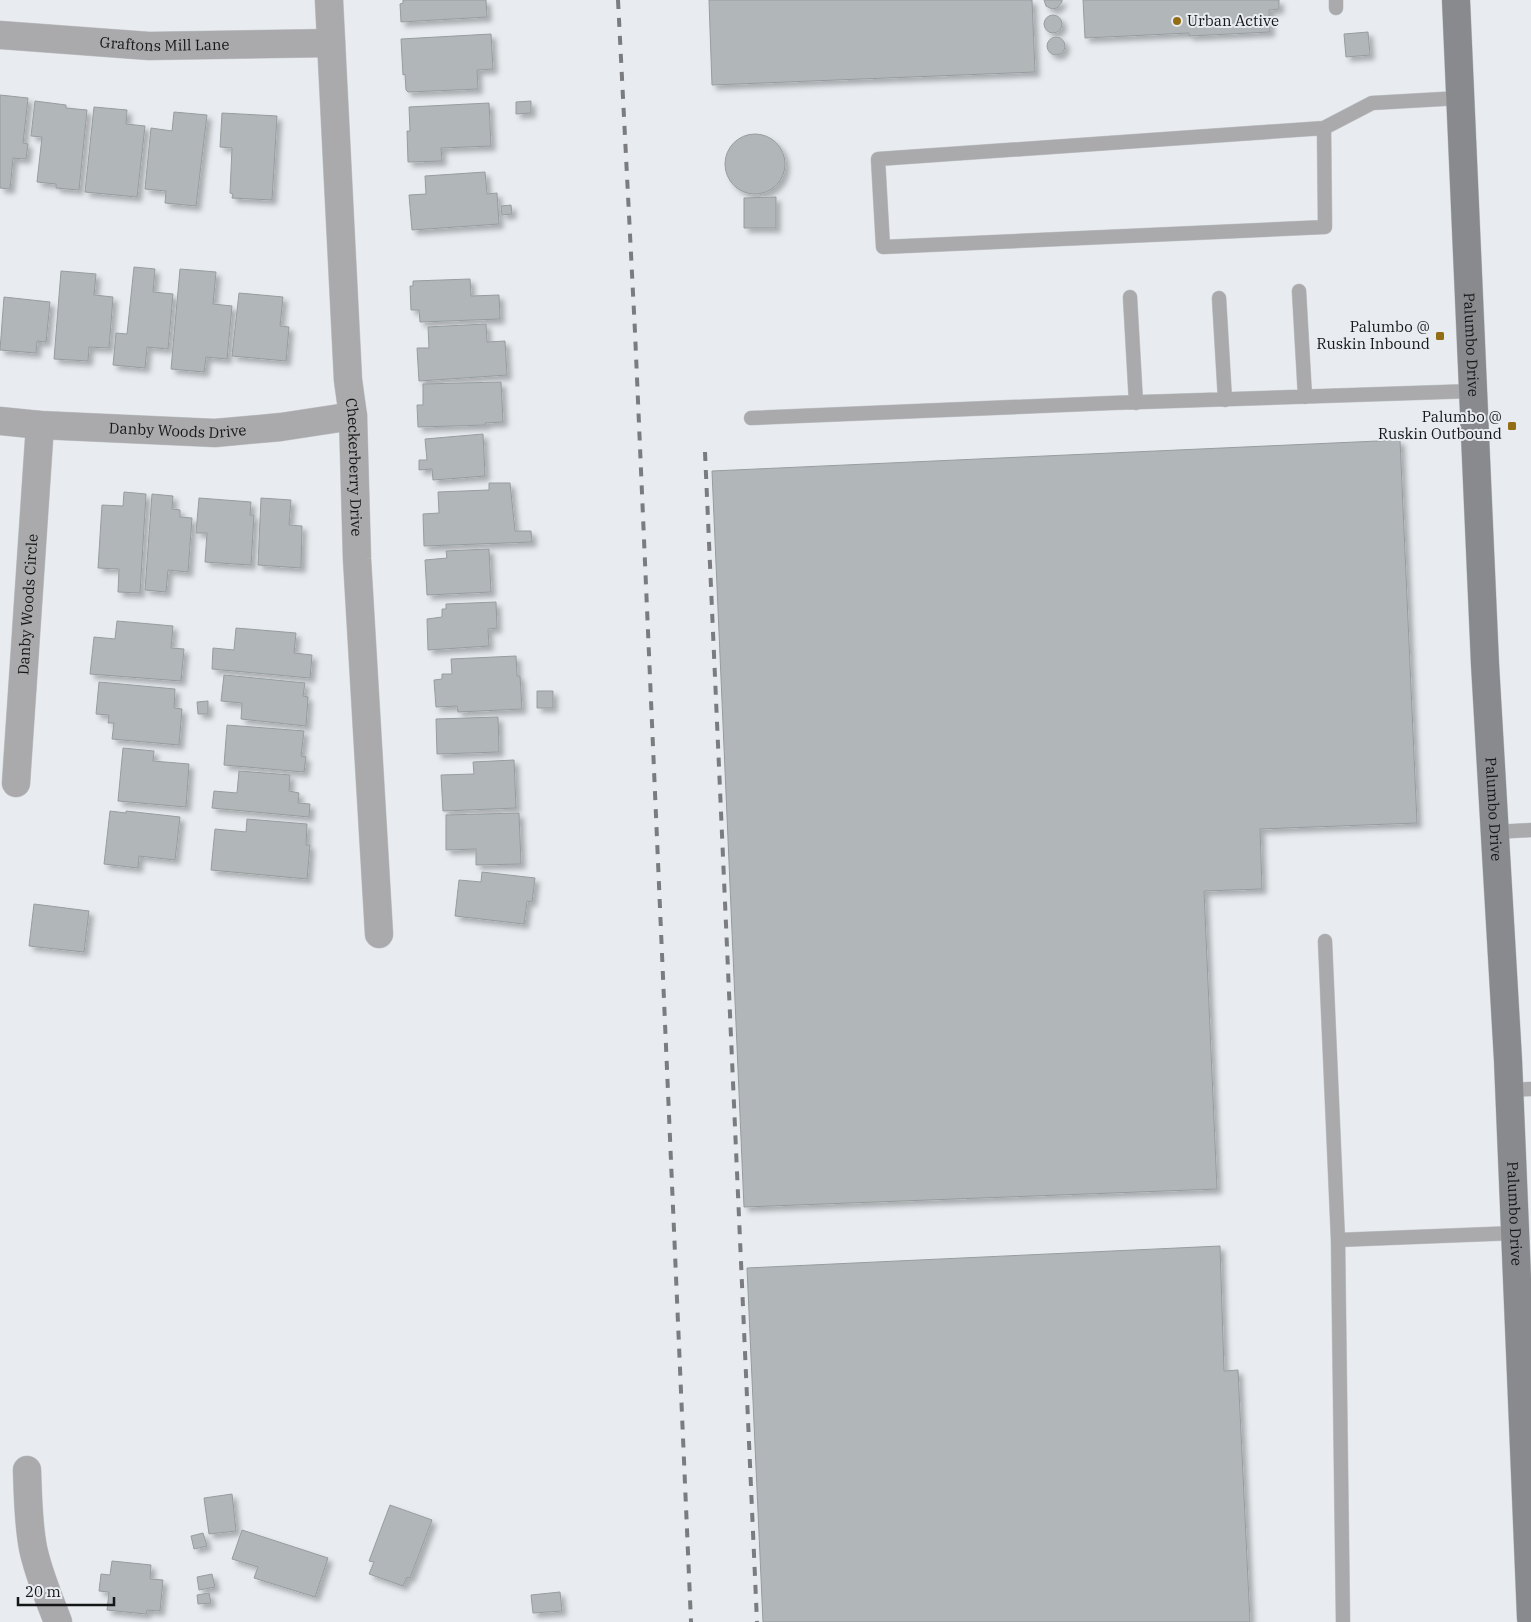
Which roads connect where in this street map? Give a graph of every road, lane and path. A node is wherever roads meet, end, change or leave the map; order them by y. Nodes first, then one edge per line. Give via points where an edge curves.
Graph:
1 (329, 0) edge
2 (1456, 0) edge
3 (0, 35) edge
4 (331, 43) junction
5 (1460, 98) junction
6 (1324, 128) junction
7 (1299, 291) dead end
8 (1130, 297) dead end
9 (1219, 298) dead end
10 (1473, 391) junction
11 (1304, 397) junction
12 (1225, 400) junction
13 (1136, 403) junction
14 (353, 416) junction
15 (751, 418) dead end
16 (0, 421) edge
17 (40, 425) junction
18 (16, 783) dead end
19 (1531, 830) edge
20 (1494, 832) junction
21 (379, 934) dead end
22 (1325, 941) dead end
23 (1520, 1090) edge
24 (1515, 1233) junction
25 (1338, 1240) junction
26 (1527, 1425) edge
27 (27, 1470) dead end
28 (1531, 1618) edge
29 (58, 1622) edge
30 (1343, 1622) edge

1 - 4 street, Checkerberry Drive
2 - 5 street, Palumbo Drive
3 - 4 street, Graftons Mill Lane via 149,46
4 - 14 street, Checkerberry Drive via 348,380
5 - 6 lane via 1372,103
5 - 10 street, Palumbo Drive
6 - 6 lane via 878,159 883,247 1325,226
7 - 11 lane
8 - 13 lane
9 - 12 lane
10 - 11 lane
10 - 20 street, Palumbo Drive
11 - 12 lane
12 - 13 lane
13 - 15 lane
14 - 17 street, Danby Woods Drive via 215,433
14 - 21 street, Checkerberry Drive via 357,559
16 - 17 street, Danby Woods Drive
17 - 18 street, Danby Woods Circle
19 - 20 lane
20 - 23 street, Palumbo Drive
22 - 25 lane
23 - 24 street, Palumbo Drive
24 - 25 lane
24 - 26 street, Palumbo Drive
25 - 30 lane
26 - 28 street, Palumbo Drive
27 - 29 street via 33,1550

